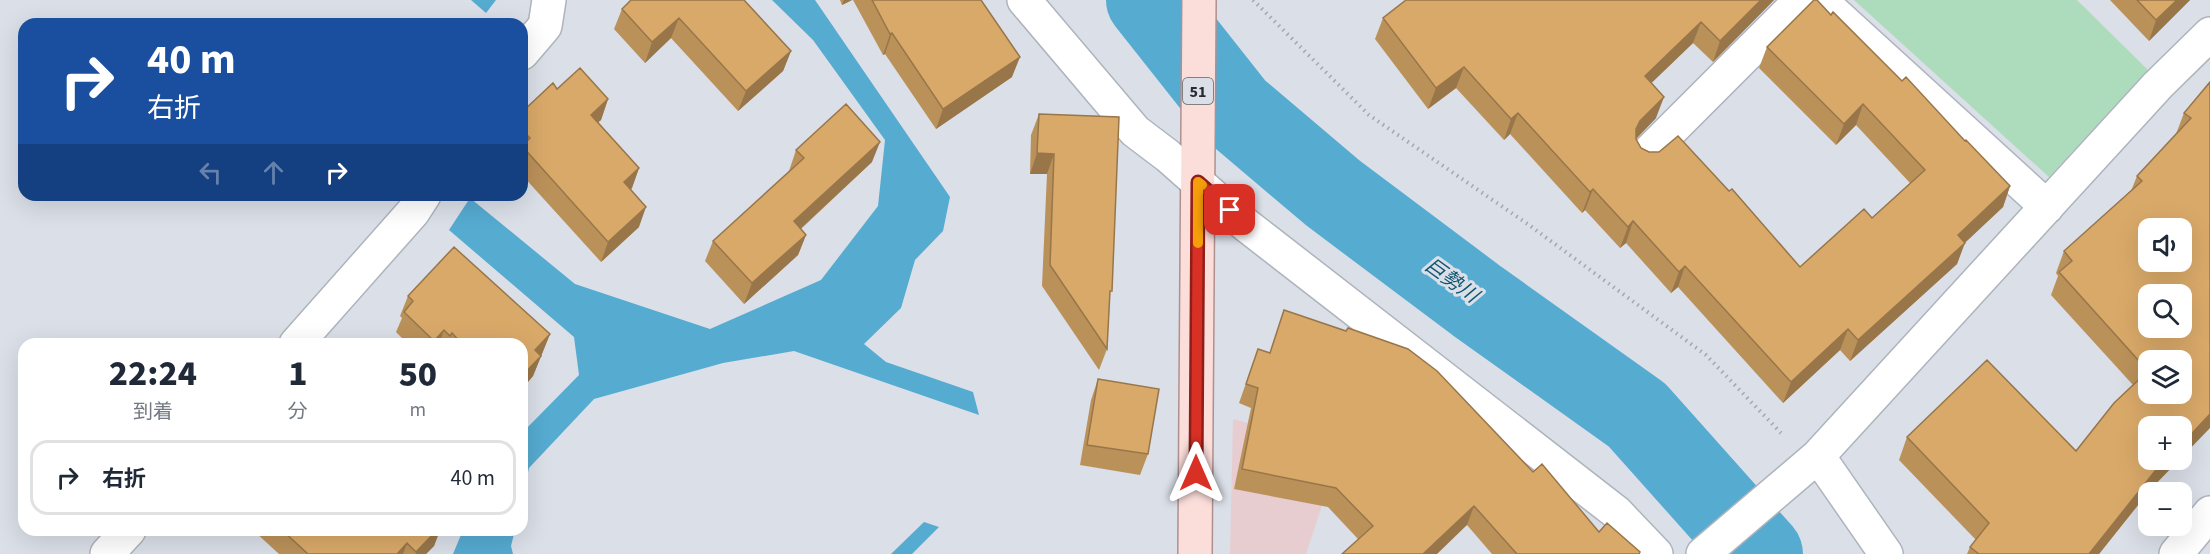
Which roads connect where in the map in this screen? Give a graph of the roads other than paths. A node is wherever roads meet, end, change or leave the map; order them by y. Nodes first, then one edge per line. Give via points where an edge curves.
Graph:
1 (549, 0) edge
2 (1024, 0) edge
3 (1199, 0) edge
4 (1801, 0) edge
5 (1820, 0) edge
6 (2210, 34) edge
7 (528, 46) edge
8 (1646, 155) edge
9 (1198, 182) junction
10 (420, 201) edge
11 (2047, 207) junction
12 (301, 338) edge
13 (1818, 456) junction
14 (2210, 513) edge
15 (124, 536) edge
16 (2183, 551) edge
17 (107, 554) edge
18 (1195, 554) edge
19 (1656, 554) edge
20 (1702, 554) edge
21 (1886, 554) edge

1 - 7 street via 544,26
2 - 9 street via 1136,131
3 - 9 main road, 51
4 - 8 street
5 - 11 street
6 - 11 street
9 - 18 main road, 51
9 - 19 street via 1246,225 1616,512
10 - 12 street
11 - 13 street
13 - 20 street
13 - 21 street
14 - 16 street
15 - 17 street

